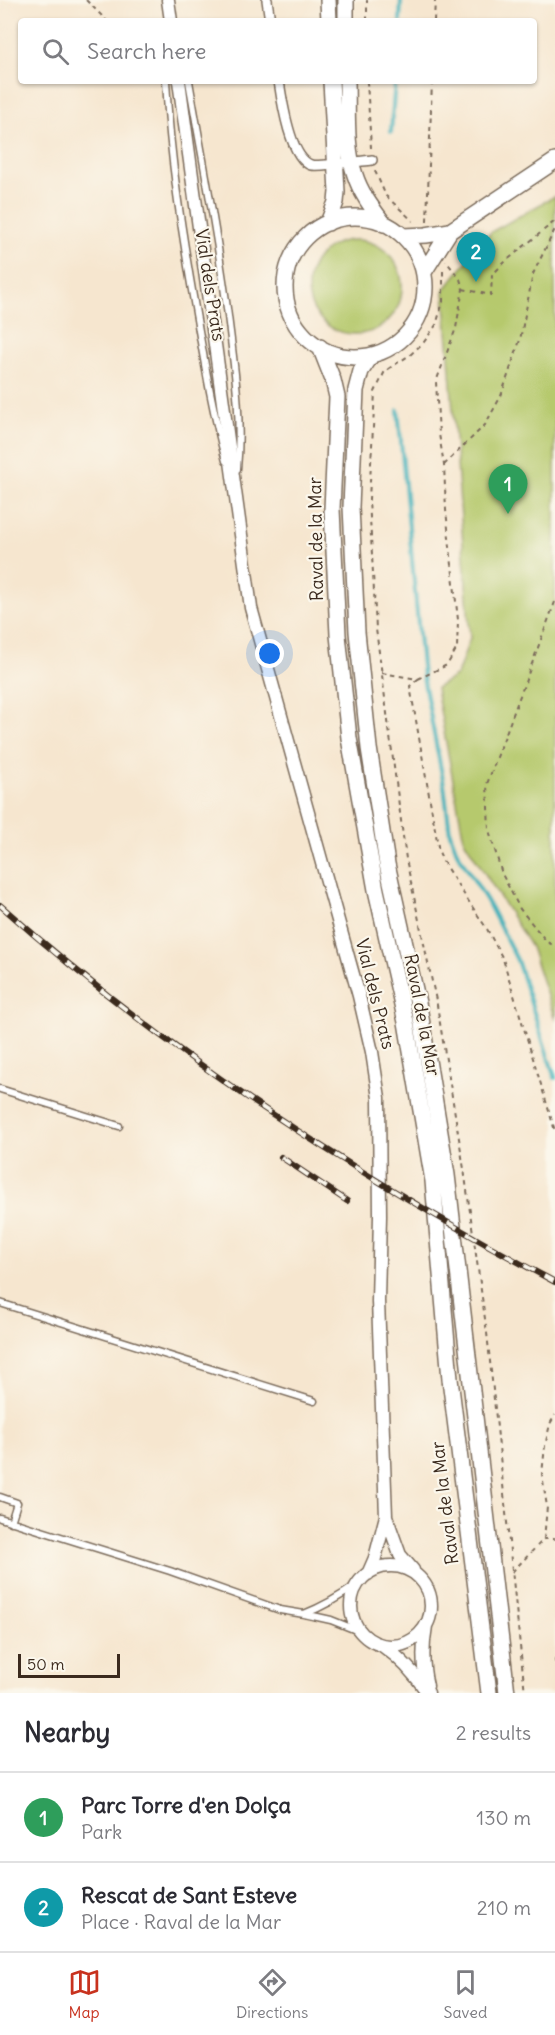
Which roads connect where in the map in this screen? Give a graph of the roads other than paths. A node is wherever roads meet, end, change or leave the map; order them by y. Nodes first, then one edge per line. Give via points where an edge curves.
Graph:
1 (168, 0) edge
2 (267, 0) edge
3 (328, 0) edge
4 (346, 0) edge
5 (166, 18) edge
6 (171, 18) edge
7 (175, 18) edge
8 (270, 18) edge
9 (329, 18) edge
10 (346, 18) edge
11 (166, 84) edge
12 (179, 84) edge
13 (190, 84) edge
14 (279, 84) edge
15 (331, 84) edge
16 (347, 84) edge
17 (372, 160) road end
18 (555, 161) edge
19 (351, 162) junction
20 (335, 163) junction
21 (328, 223) junction
22 (384, 224) junction
23 (450, 231) junction
24 (403, 236) junction
25 (424, 272) junction
26 (320, 347) junction
27 (371, 356) junction
28 (234, 493) junction
29 (0, 1089) edge
30 (119, 1126) dead end
31 (0, 1304) edge
32 (314, 1401) dead end
33 (0, 1497) edge
34 (386, 1516) junction
35 (0, 1518) edge
36 (11, 1521) junction
37 (368, 1574) junction
38 (420, 1578) junction
39 (358, 1584) junction
40 (304, 1614) junction
41 (426, 1625) junction
42 (361, 1632) junction
43 (379, 1644) junction
44 (428, 1693) edge
45 (489, 1693) edge
46 (507, 1693) edge

1 - 5 lane
1 - 6 street
1 - 7 lane
2 - 8 street
3 - 9 street
4 - 10 street
11 - 28 lane, Vial dels Prats via 169,134 188,268 218,431
12 - 28 street, Vial dels Prats
13 - 28 lane, Vial dels Prats via 222,266 233,355 239,447
14 - 20 street via 298,156 312,165
15 - 20 street
16 - 19 street, Raval de la Mar
17 - 19 street
18 - 23 street
19 - 20 street
19 - 22 street, Raval de la Mar via 363,194
20 - 21 street via 336,202
21 - 22 street, Raval de la Mar via 362,218
21 - 26 street, Raval de la Mar via 302,243 290,261 286,283 288,305 296,325
22 - 24 street, Raval de la Mar
23 - 24 street
23 - 25 street
24 - 25 street, Raval de la Mar
25 - 27 street, Raval de la Mar via 424,300 414,325 396,345
26 - 27 street, Raval de la Mar via 350,357
26 - 45 street, Raval de la Mar via 337,397 332,509 338,636 349,738 376,890 406,1022 433,1181 450,1379
27 - 46 street, Raval de la Mar via 361,371 356,390 351,507 357,632 387,864 420,1012 447,1175
28 - 34 street, Vial dels Prats via 260,648 372,1052 379,1109 378,1301
29 - 30 lane
31 - 32 lane
33 - 36 lane via 17,1503
34 - 37 street, Vial dels Prats
34 - 38 street, Vial dels Prats via 400,1555
35 - 36 lane
36 - 40 lane via 280,1610
37 - 38 street via 394,1566
37 - 39 street, Vial dels Prats
38 - 41 street, Vial dels Prats via 431,1600
39 - 40 lane, Vial dels Prats via 339,1598
39 - 42 street via 352,1613
40 - 42 lane, Vial dels Prats
41 - 43 street via 406,1643
41 - 44 street, Vial dels Prats via 422,1664
42 - 43 street, Vial dels Prats
43 - 44 street, Vial dels Prats via 412,1669

